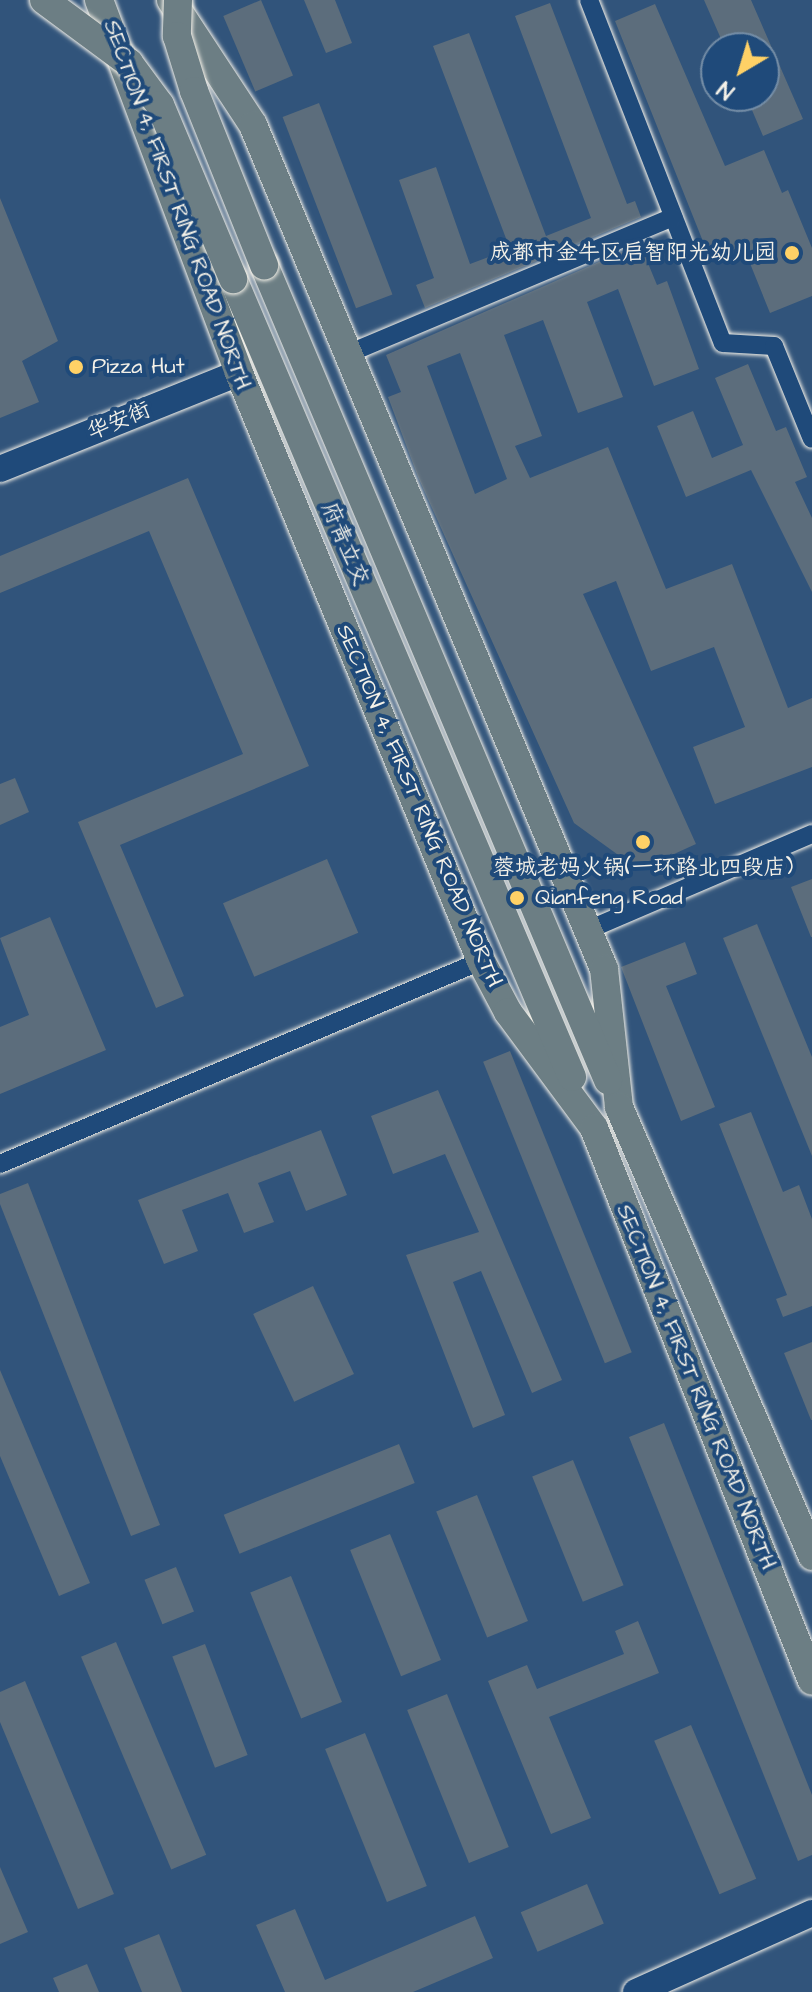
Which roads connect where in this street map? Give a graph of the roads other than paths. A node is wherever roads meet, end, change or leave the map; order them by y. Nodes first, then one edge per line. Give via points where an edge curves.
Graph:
1 (44, 0) edge
2 (99, 0) edge
3 (171, 0) edge
4 (178, 0) edge
5 (589, 0) edge
6 (673, 217) junction
7 (345, 355) junction
8 (239, 373) junction
9 (812, 439) edge
10 (0, 469) edge
11 (812, 834) edge
12 (588, 930) junction
13 (481, 961) junction
14 (619, 1107) junction
15 (594, 1128) junction
16 (0, 1164) edge
17 (812, 1556) edge
18 (812, 1681) edge
19 (812, 1913) edge
20 (636, 1992) edge

1 - 15 main road, 府青立交, bridge via 129,63 160,105
2 - 8 main road, SECTION 4, FIRST RING ROAD NORTH
3 - 7 main road, SECTION 4, FIRST RING ROAD NORTH via 253,125
4 - 14 main road, 府青立交, bridge via 177,36 194,91
5 - 6 street
6 - 7 street
6 - 9 street via 723,343 774,346
7 - 12 main road, SECTION 4, FIRST RING ROAD NORTH
8 - 10 street, 华安街
8 - 13 main road, SECTION 4, FIRST RING ROAD NORTH
11 - 12 street
12 - 14 main road, SECTION 4, FIRST RING ROAD NORTH via 604,969
13 - 15 main road, SECTION 4, FIRST RING ROAD NORTH via 508,1012
13 - 16 street
14 - 17 main road, SECTION 4, FIRST RING ROAD NORTH
15 - 18 main road, SECTION 4, FIRST RING ROAD NORTH
19 - 20 street

